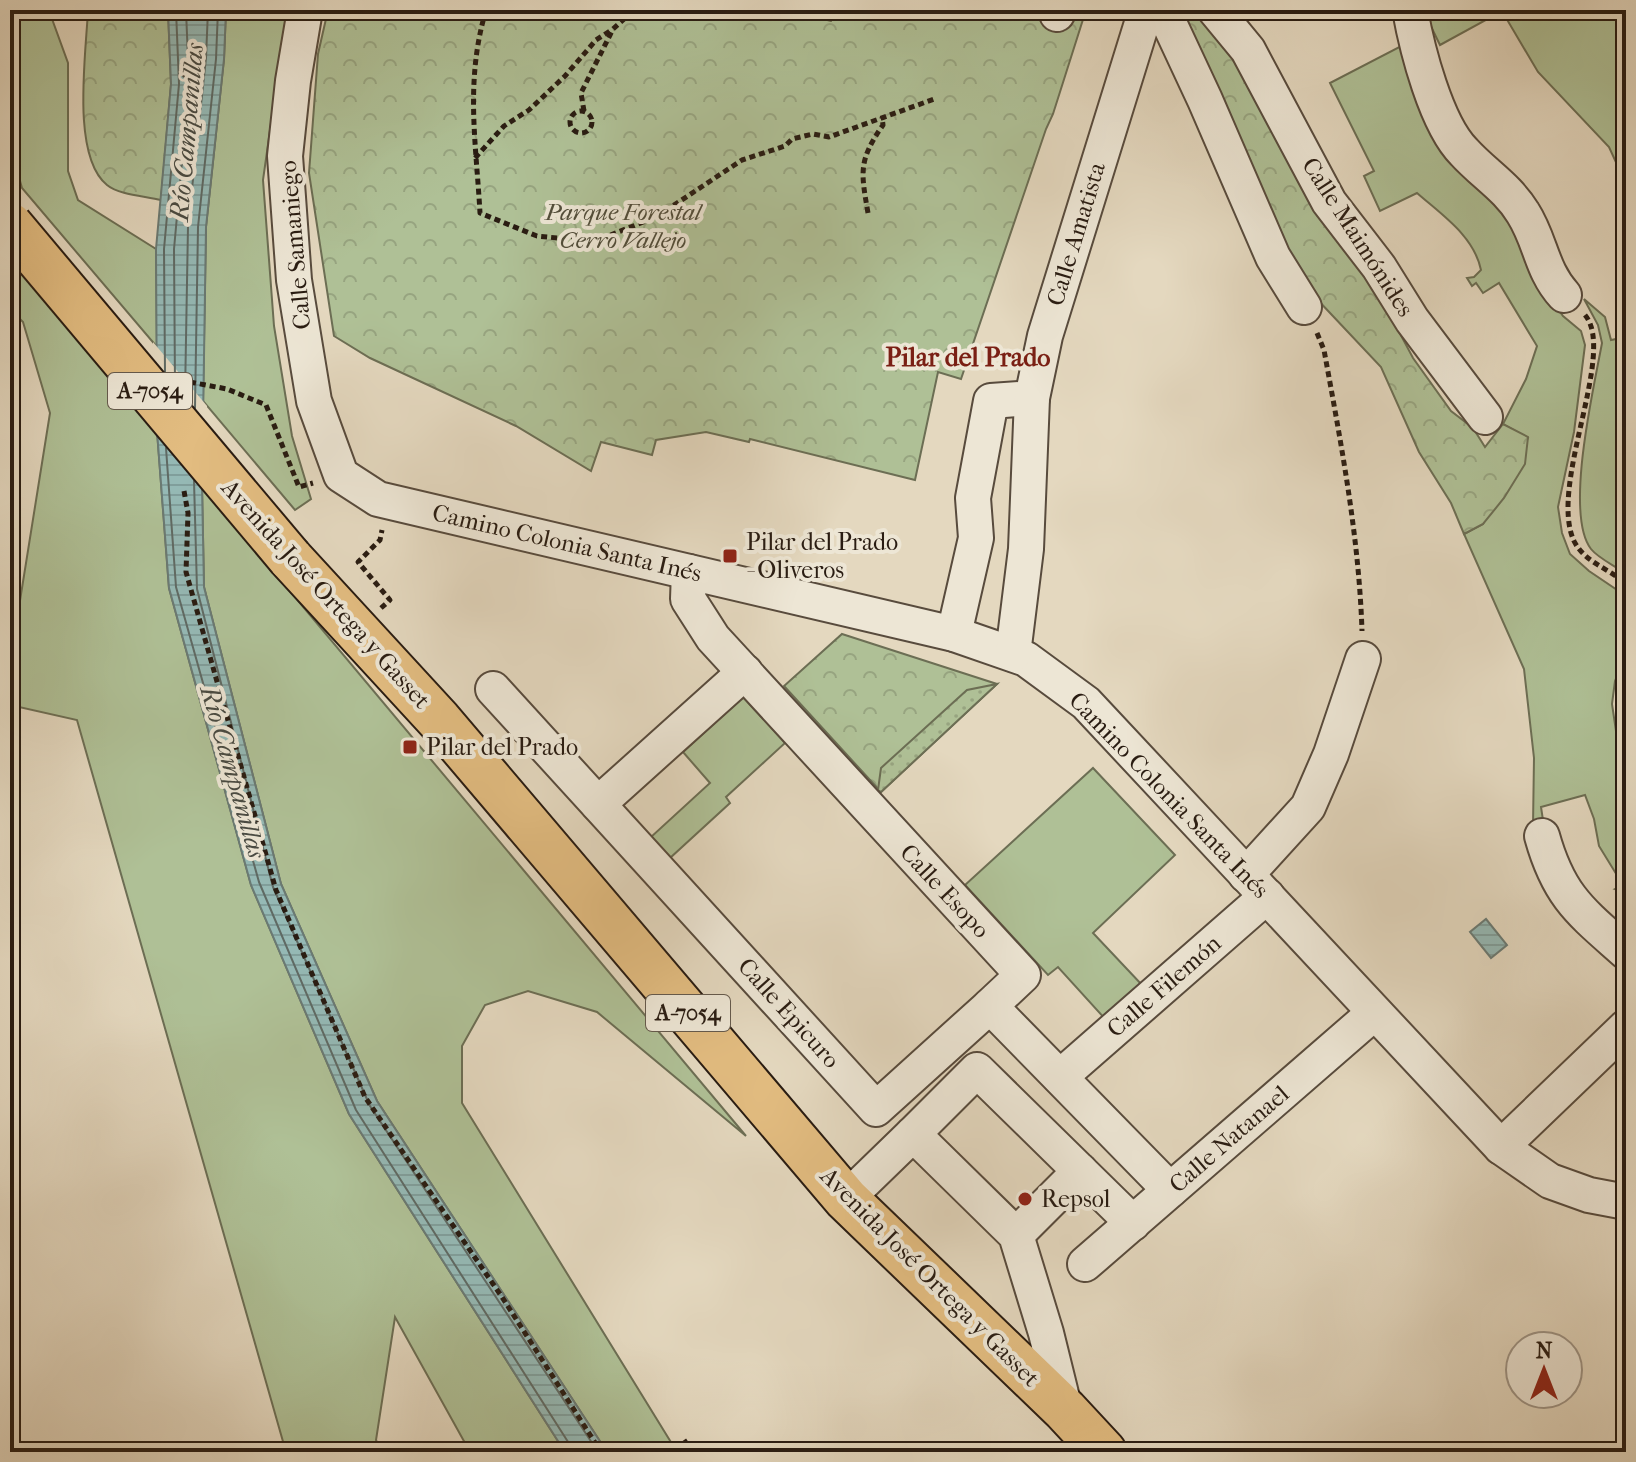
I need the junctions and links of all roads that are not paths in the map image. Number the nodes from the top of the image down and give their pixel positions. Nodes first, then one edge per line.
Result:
1 (305, 10) edge
2 (1146, 10) edge
3 (1163, 10) edge
4 (1215, 10) edge
5 (1410, 10) edge
6 (10, 225) edge
7 (1564, 295) road end
8 (1304, 307) road end
9 (1032, 398) junction
10 (1485, 417) dead end
11 (341, 475) joint
12 (689, 572) junction
13 (954, 634) junction
14 (1013, 654) junction
15 (1363, 659) road end
16 (745, 672) junction
17 (493, 689) dead end
18 (598, 804) junction
19 (1542, 836) dead end
20 (1256, 886) junction
21 (1626, 952) edge
22 (990, 1006) junction
23 (1373, 1014) junction
24 (1626, 1027) edge
25 (1060, 1077) junction
26 (913, 1134) junction
27 (1501, 1147) junction
28 (1080, 1171) junction
29 (1170, 1190) junction
30 (846, 1199) junction
31 (1626, 1202) edge
32 (1133, 1223) junction
33 (1016, 1235) junction
34 (1085, 1264) dead end
35 (1065, 1410) junction
36 (1104, 1452) edge

1 - 11 street, Calle Samaniego
2 - 9 street, Calle Amatista
3 - 8 street
4 - 10 street, Calle Maimónides
5 - 7 street
6 - 30 main road, Avenida José Ortega y Gasset / A-7054, bridge
9 - 13 street
9 - 14 street, Calle Amatista
11 - 12 street, Camino Colonia Santa Inés
12 - 13 street, Camino Colonia Santa Inés
12 - 16 street, Calle Esopo
13 - 14 street, Camino Colonia Santa Inés
14 - 20 street, Camino Colonia Santa Inés
15 - 20 street, Calle Filemón
16 - 18 street
16 - 22 street, Calle Esopo
17 - 18 street, Calle Epicuro
18 - 22 street, Calle Epicuro
19 - 21 street
20 - 23 street, Camino Colonia Santa Inés
20 - 25 street, Calle Filemón
22 - 25 street
23 - 27 street, Camino Colonia Santa Inés
23 - 29 street, Calle Natanael
24 - 27 street
25 - 29 street
26 - 28 street
26 - 30 street
26 - 33 street
27 - 31 street, Camino Colonia Santa Inés
28 - 32 street
28 - 33 street
29 - 32 street, Calle Natanael
30 - 35 main road, Avenida José Ortega y Gasset / A-7054
32 - 34 street, Calle Natanael
33 - 35 street
35 - 36 main road, Avenida José Ortega y Gasset / A-7054

